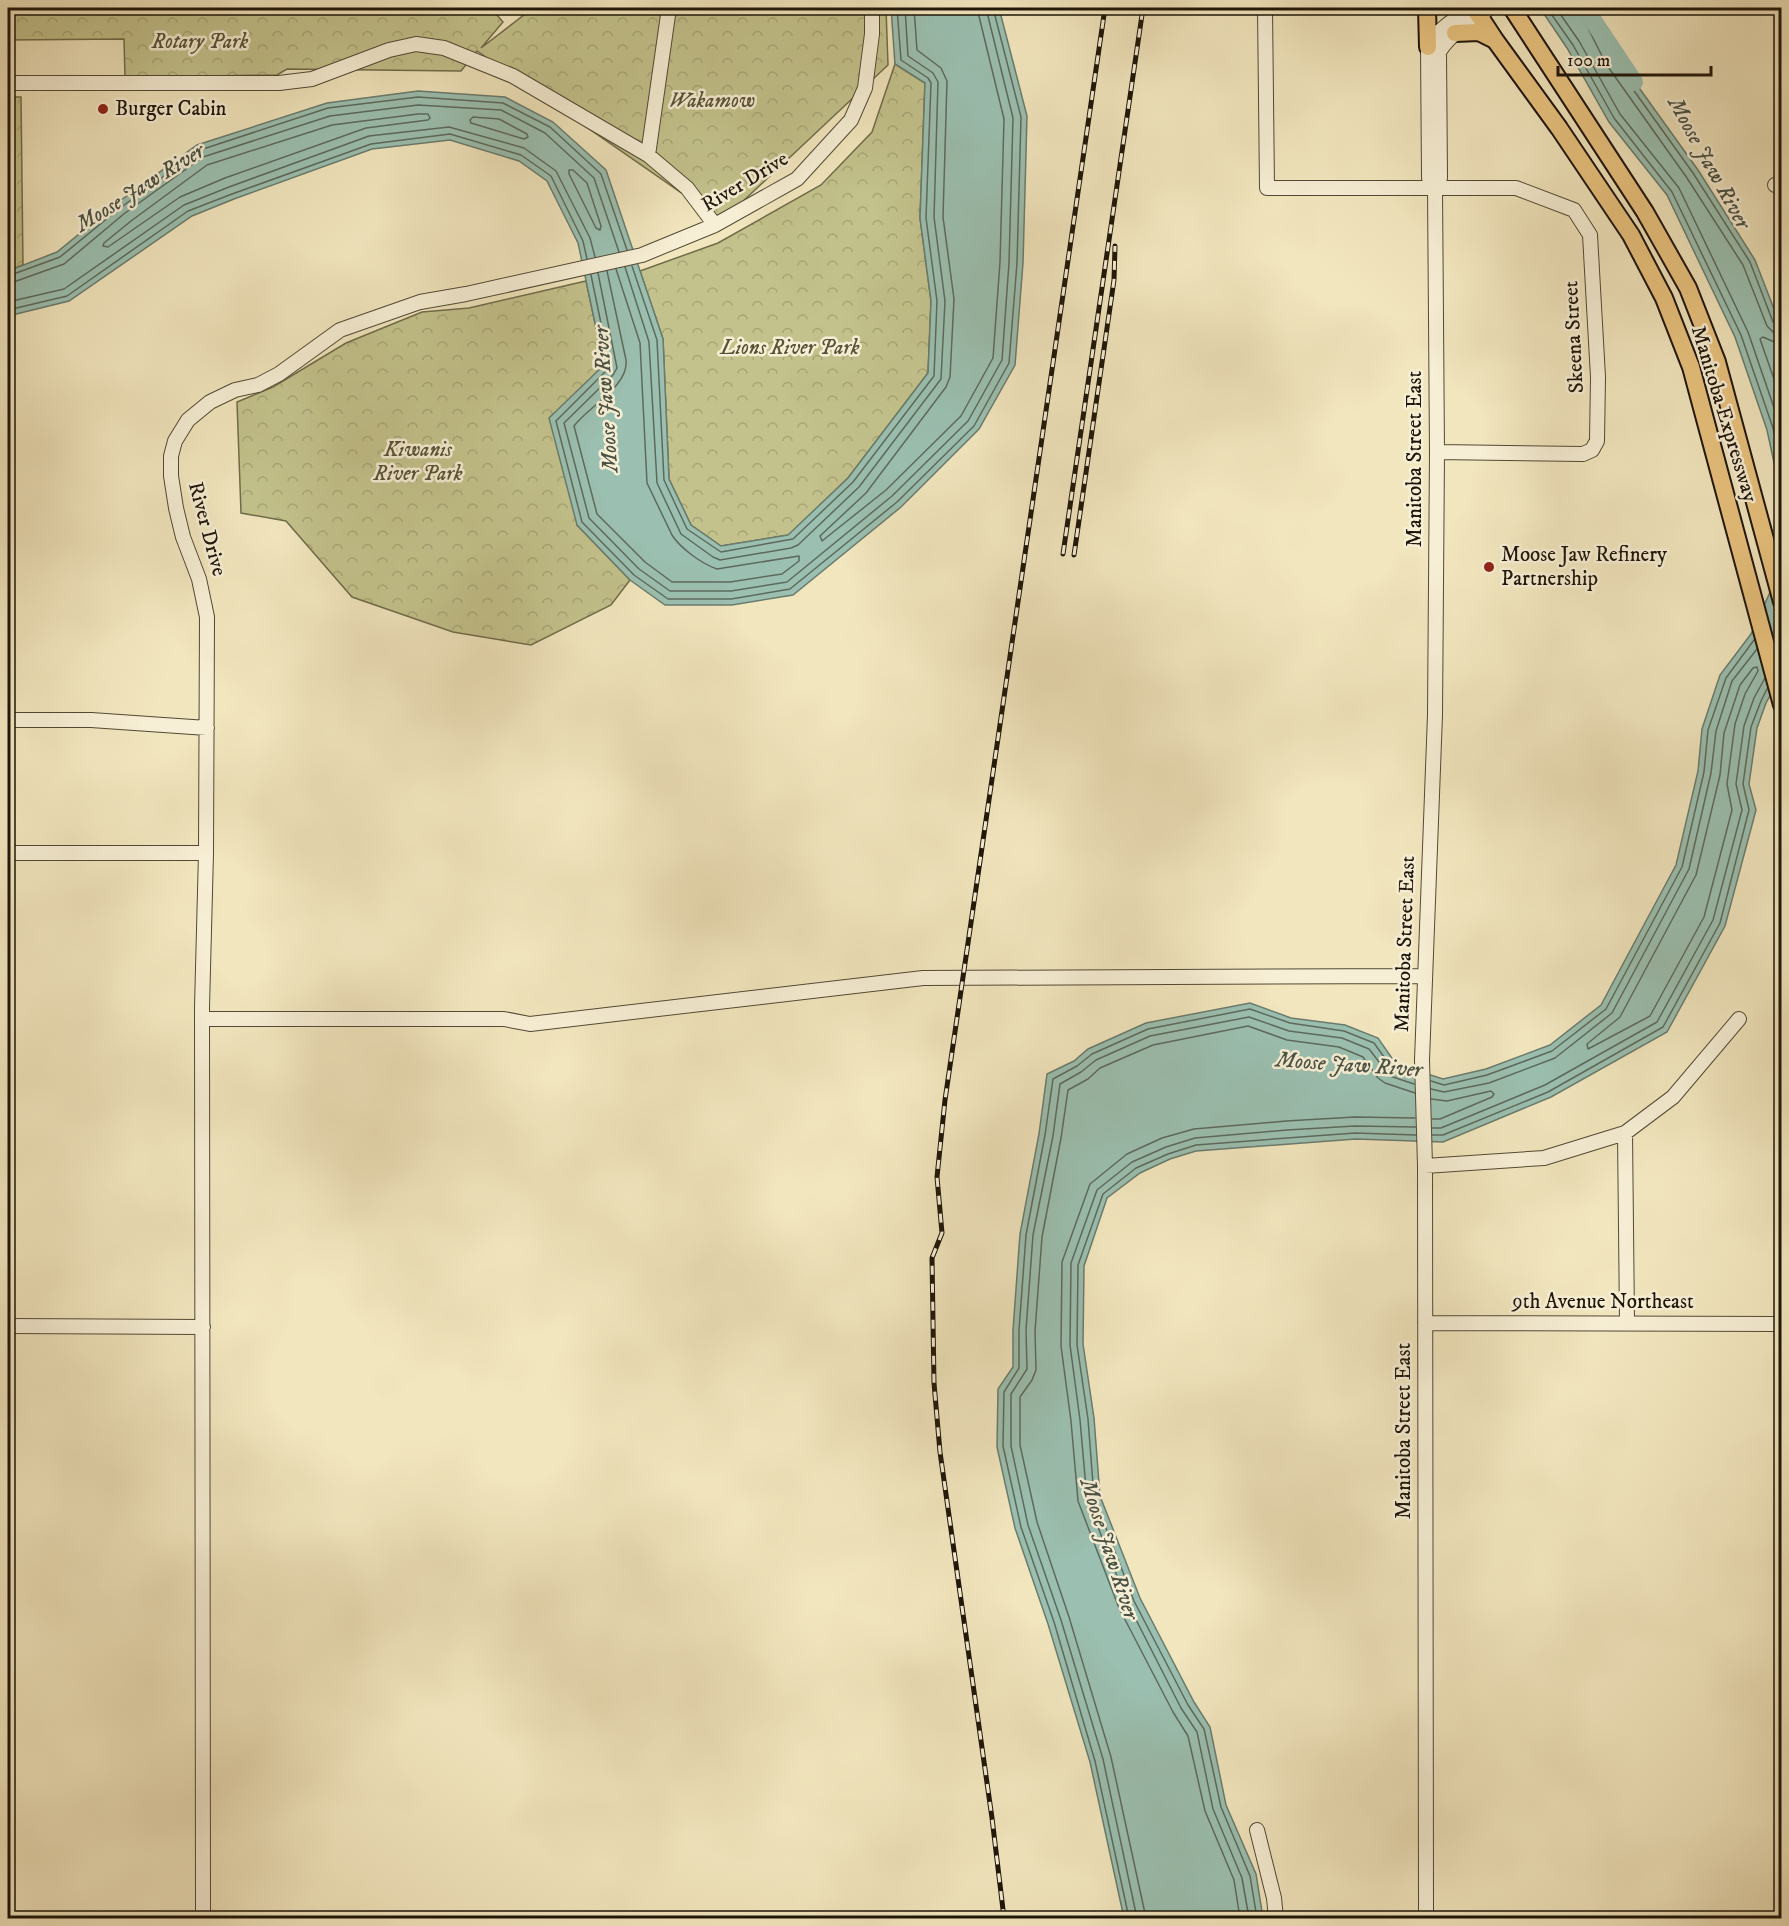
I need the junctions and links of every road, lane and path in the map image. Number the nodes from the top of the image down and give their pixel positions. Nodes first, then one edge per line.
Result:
1 (669, 8) edge
2 (872, 8) edge
3 (1265, 8) edge
4 (1426, 8) edge
5 (1512, 8) edge
6 (1479, 9) edge
7 (1455, 33) junction
8 (1495, 40) junction
9 (1428, 47) junction
10 (8, 83) edge
11 (648, 155) junction
12 (1432, 187) junction
13 (715, 225) junction
14 (1437, 452) junction
15 (1782, 602) edge
16 (1782, 705) edge
17 (8, 720) edge
18 (207, 728) junction
19 (206, 853) junction
20 (8, 854) edge
21 (1425, 976) junction
22 (203, 1013) junction
23 (1739, 1019) dead end
24 (1625, 1133) junction
25 (1425, 1166) junction
26 (1627, 1322) junction
27 (1425, 1323) junction
28 (1782, 1324) edge
29 (8, 1326) edge
30 (203, 1327) junction
31 (1257, 1830) dead end
32 (203, 1918) edge
33 (1276, 1918) edge
34 (1426, 1918) edge

1 - 11 street
2 - 13 street, River Drive
3 - 12 street
4 - 9 main road
5 - 15 main road, Manitoba Expressway
6 - 7 street, Manitoba Street East
6 - 8 main road, Manitoba Expressway
6 - 9 street
7 - 8 main road
7 - 12 street, Manitoba Street East
8 - 16 main road, Manitoba Expressway
9 - 12 street, Manitoba Street East
10 - 11 street
11 - 13 street
12 - 14 street, Manitoba Street East
12 - 14 street, Skeena Street
13 - 18 street, River Drive
14 - 21 street, Manitoba Street East
17 - 18 street
18 - 19 street, River Drive
19 - 20 street
19 - 22 street, River Drive
21 - 22 street
21 - 25 street, Manitoba Street East
22 - 30 street, River Drive
23 - 24 street
24 - 25 street
24 - 26 street
25 - 27 street, Manitoba Street East
26 - 27 street, 9th Avenue Northeast
26 - 28 street, 9th Avenue Northeast
27 - 34 street, Manitoba Street East
29 - 30 street
30 - 32 street, River Drive
31 - 33 street

